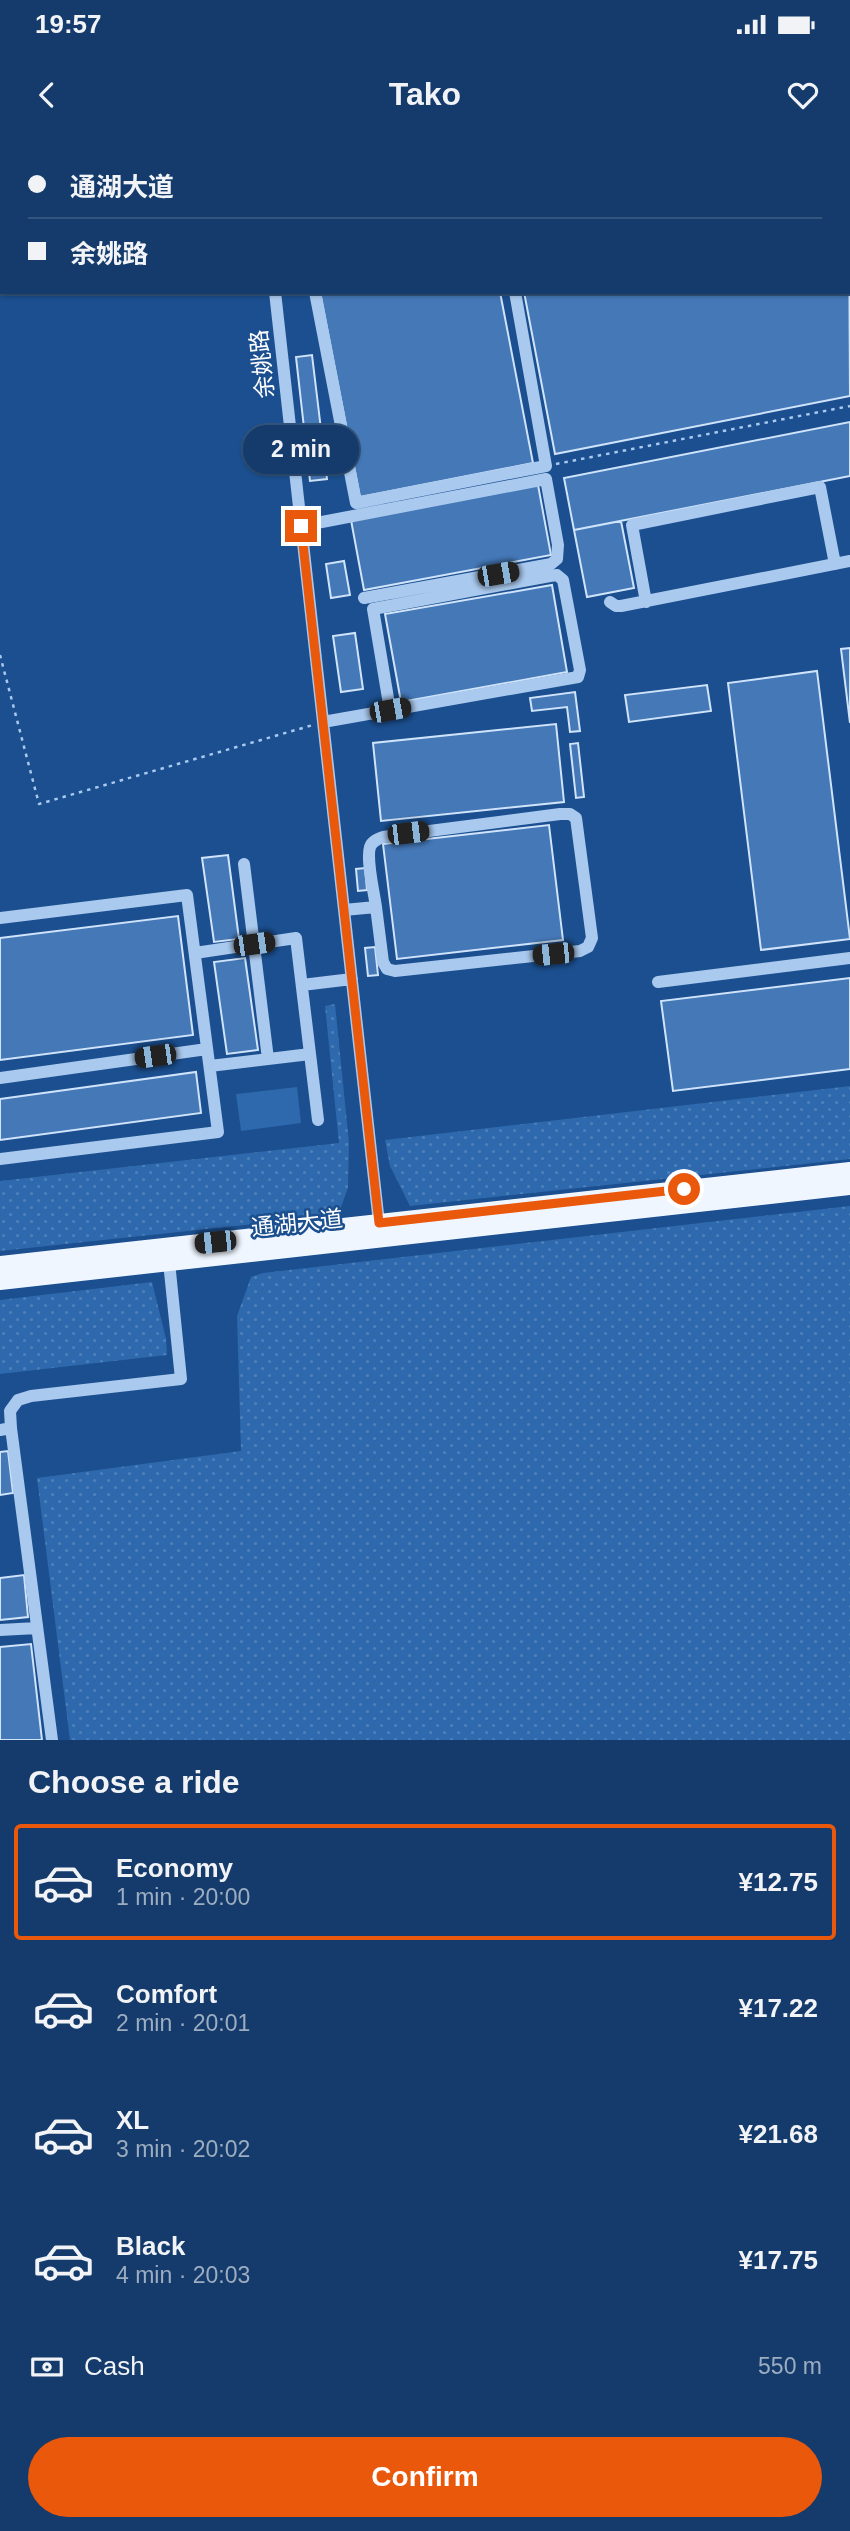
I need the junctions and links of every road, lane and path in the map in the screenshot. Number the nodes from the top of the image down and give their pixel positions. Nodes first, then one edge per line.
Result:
1 (275, 294) edge
2 (315, 294) edge
3 (514, 294) edge
4 (850, 406) edge
5 (546, 466) junction
6 (301, 526) junction
7 (850, 561) edge
8 (835, 564) junction
9 (364, 598) dead end
10 (646, 601) junction
11 (610, 602) dead end
12 (0, 655) edge
13 (390, 710) junction
14 (323, 722) junction
15 (244, 864) dead end
16 (376, 907) junction
17 (344, 910) junction
18 (0, 918) edge
19 (254, 944) junction
20 (195, 953) junction
21 (850, 958) edge
22 (352, 979) junction
23 (658, 982) dead end
24 (302, 985) junction
25 (207, 1049) junction
26 (310, 1054) junction
27 (268, 1059) junction
28 (210, 1066) junction
29 (0, 1077) edge
30 (318, 1121) dead end
31 (0, 1159) edge
32 (850, 1171) edge
33 (850, 1186) edge
34 (379, 1223) junction
35 (169, 1262) junction
36 (0, 1265) edge
37 (0, 1281) edge
38 (6, 1429) edge
39 (37, 1628) junction
40 (0, 1630) edge
41 (52, 1740) edge

1 - 6 street, 余姚路
2 - 5 street
3 - 5 street
4 - 5 path
6 - 9 street
6 - 14 street, 余姚路
7 - 8 street
8 - 10 street
8 - 10 street
10 - 11 street
12 - 14 path
13 - 13 street
13 - 14 street
14 - 17 street, 余姚路
15 - 19 street
16 - 16 street
16 - 17 street
17 - 22 street, 余姚路
18 - 20 street
19 - 20 street
19 - 24 street
19 - 27 street
20 - 25 street
21 - 23 street
22 - 24 street
22 - 34 street, 余姚路
24 - 26 street
25 - 28 street
25 - 29 street
26 - 27 street
26 - 30 street
27 - 28 street
28 - 31 street
32 - 34 main road, 通湖大道
33 - 35 main road, 通湖大道
34 - 36 main road, 通湖大道
35 - 37 main road, 通湖大道
35 - 38 street
38 - 39 street
39 - 40 street
39 - 41 street

